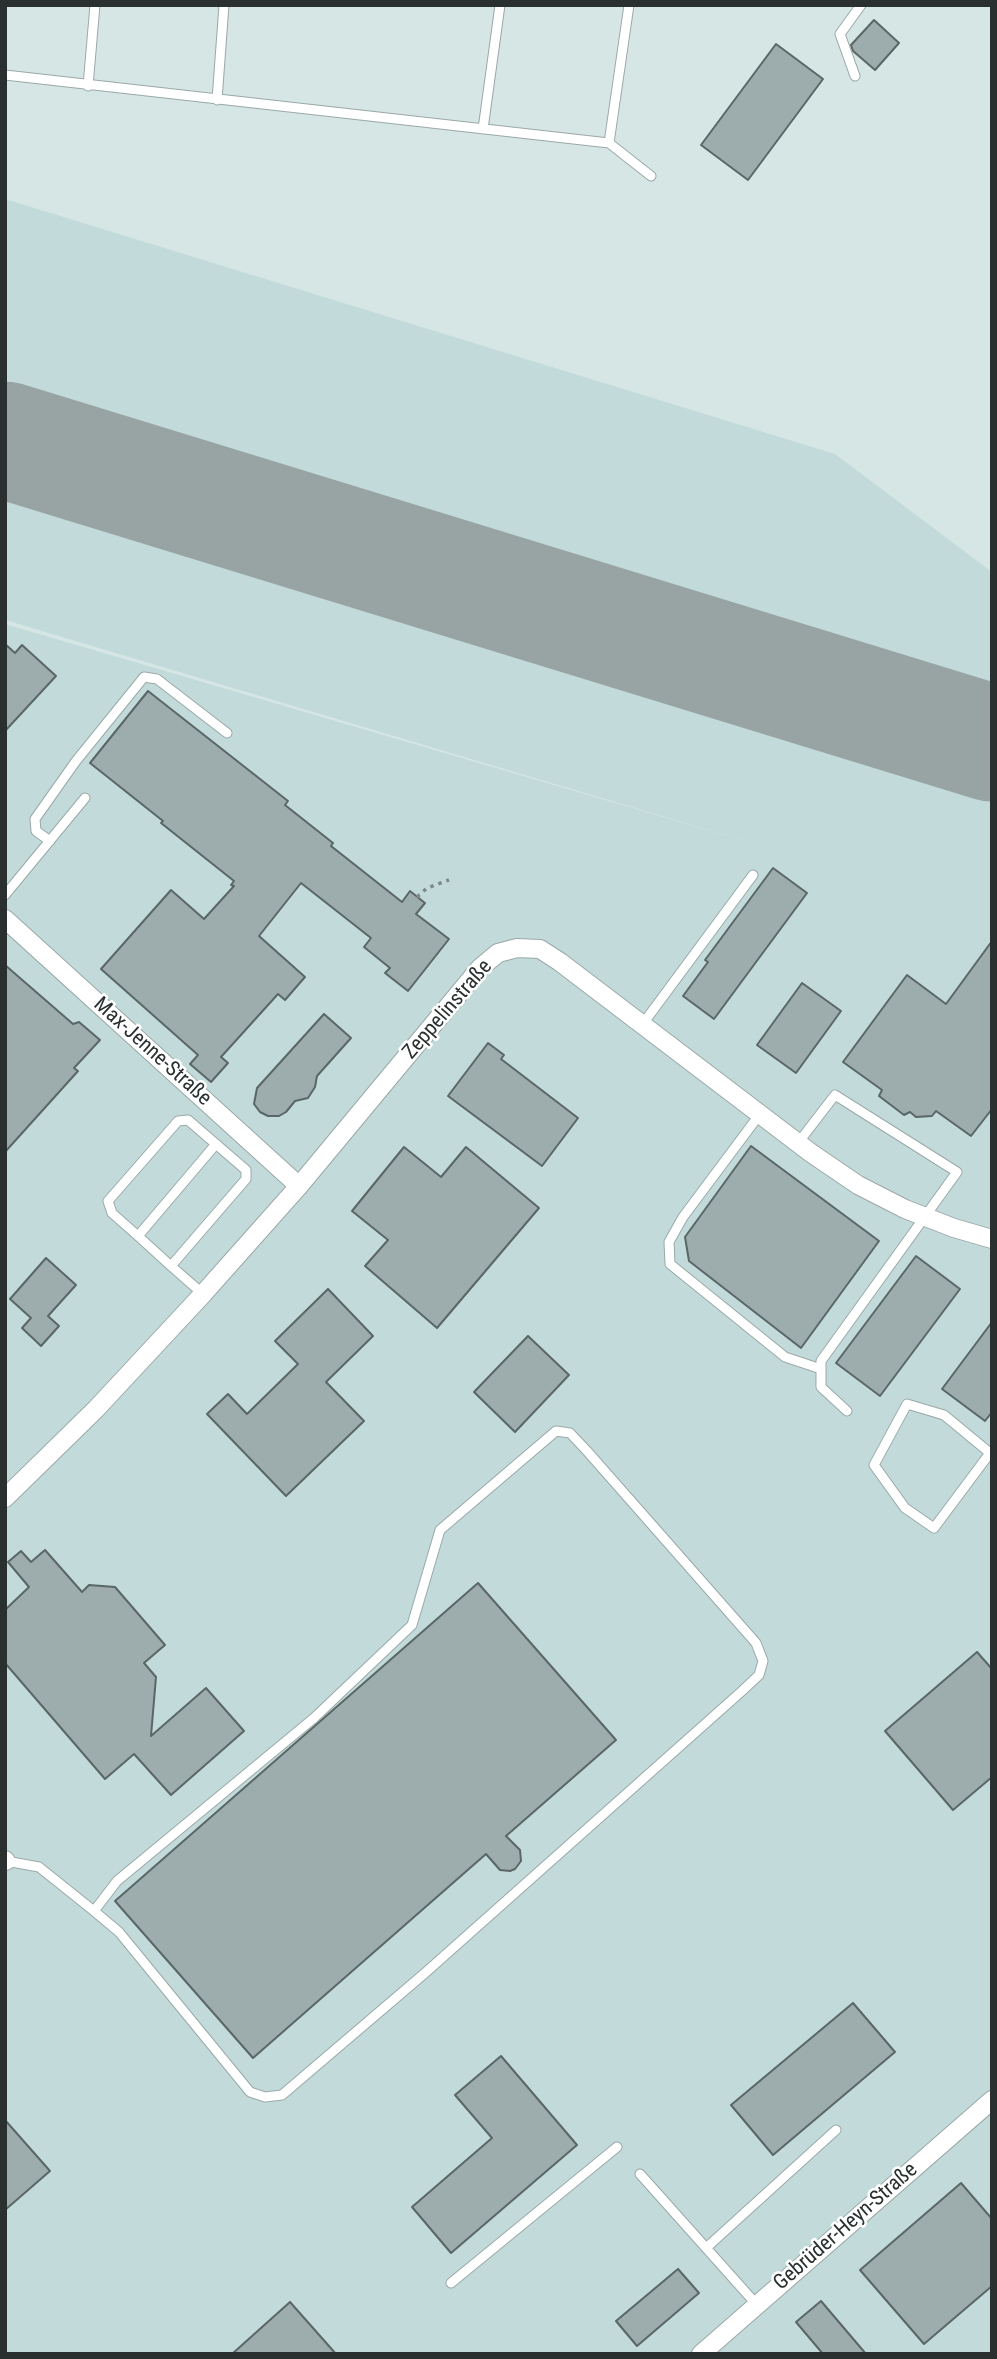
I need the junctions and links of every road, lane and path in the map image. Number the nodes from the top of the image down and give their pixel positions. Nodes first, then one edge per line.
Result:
1 (95, 5) edge
2 (224, 5) edge
3 (500, 5) edge
4 (629, 5) edge
5 (861, 5) edge
6 (5, 75) edge
7 (855, 76) dead end
8 (88, 86) junction
9 (217, 100) junction
10 (484, 129) junction
11 (609, 143) junction
12 (651, 176) dead end
13 (227, 733) dead end
14 (85, 798) dead end
15 (50, 841) junction
16 (753, 875) dead end
17 (449, 880) dead end
18 (5, 895) edge
19 (417, 897) dead end
20 (5, 919) edge
21 (642, 1025) junction
22 (760, 1114) junction
23 (798, 1143) junction
24 (216, 1144) junction
25 (299, 1186) junction
26 (925, 1217) junction
27 (138, 1236) junction
28 (992, 1239) edge
29 (171, 1266) junction
30 (203, 1294) junction
31 (821, 1369) junction
32 (847, 1411) dead end
33 (991, 1452) edge
34 (5, 1498) edge
35 (6, 1860) edge
36 (94, 1911) junction
37 (992, 2100) edge
38 (836, 2130) dead end
39 (617, 2147) dead end
40 (640, 2174) dead end
41 (706, 2248) junction
42 (451, 2283) dead end
43 (757, 2305) junction
44 (701, 2354) edge

1 - 8 lane
2 - 9 lane
3 - 10 lane
4 - 11 lane
5 - 7 lane
6 - 8 lane
8 - 9 lane
9 - 10 lane
10 - 11 lane
11 - 12 lane
13 - 15 lane
14 - 15 lane
15 - 18 lane
16 - 21 lane
17 - 19 path
20 - 25 street, Max-Jenne-Straße
21 - 22 street, Zeppelinstraße
21 - 25 street, Zeppelinstraße
22 - 23 street, Zeppelinstraße
22 - 31 lane
23 - 26 street, Zeppelinstraße
23 - 26 lane
24 - 27 lane
24 - 27 lane
24 - 29 lane
25 - 30 street, Zeppelinstraße
26 - 28 street, Zeppelinstraße
26 - 31 lane
27 - 29 lane
29 - 30 lane
30 - 34 street, Zeppelinstraße
31 - 32 lane
33 - 33 lane
35 - 36 lane
36 - 36 lane
37 - 43 street, Gebrüder-Heyn-Straße
38 - 41 lane
39 - 42 lane
40 - 41 lane
41 - 43 lane
43 - 44 street, Gebrüder-Heyn-Straße

